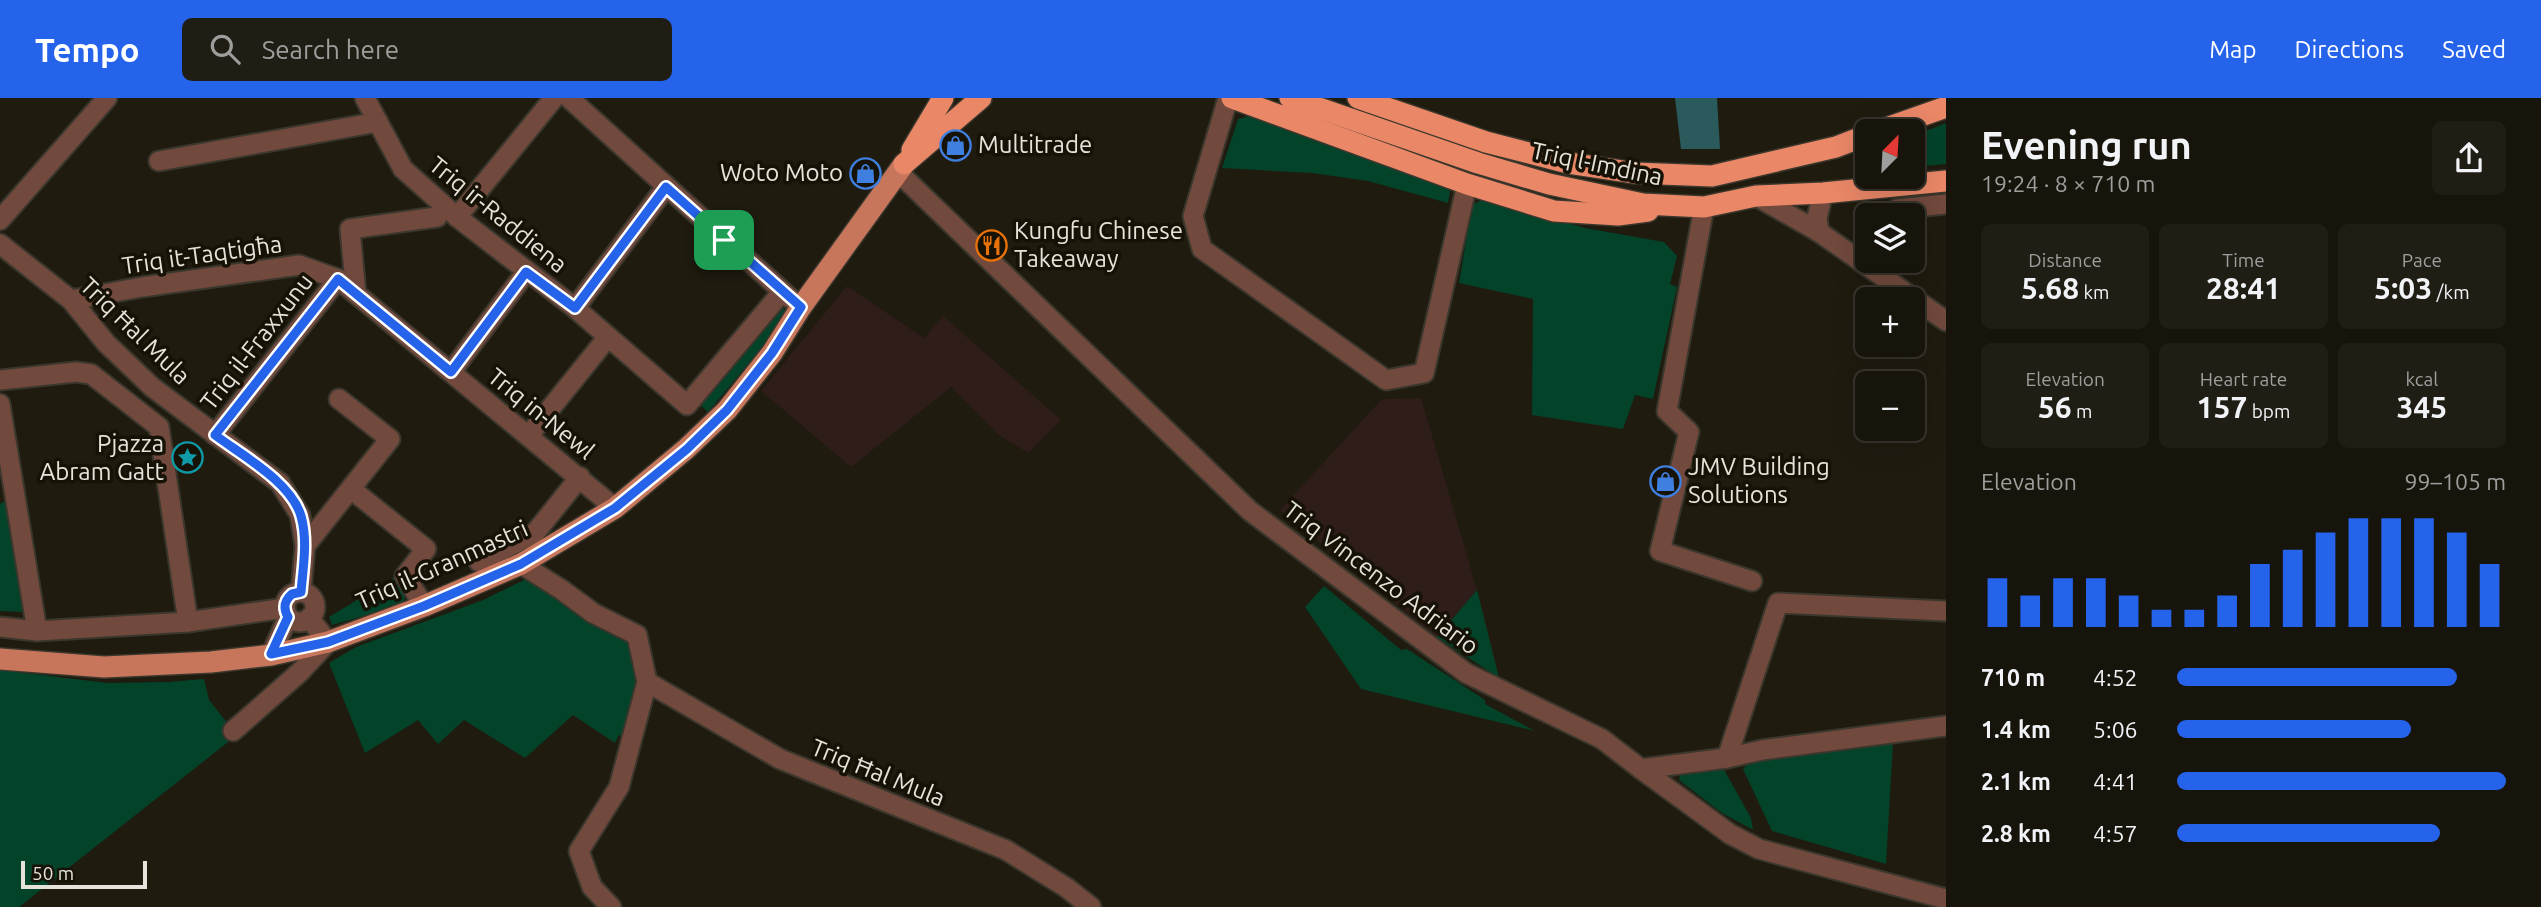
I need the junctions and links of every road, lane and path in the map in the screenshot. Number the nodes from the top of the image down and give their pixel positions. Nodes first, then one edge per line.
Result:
1 (107, 98) edge
2 (366, 98) edge
3 (554, 98) edge
4 (569, 98) edge
5 (936, 98) edge
6 (943, 98) edge
7 (961, 98) edge
8 (981, 98) edge
9 (1230, 98) edge
10 (1290, 98) edge
11 (1358, 98) edge
12 (1946, 107) edge
13 (1912, 119) edge
14 (378, 121) junction
15 (1855, 140) edge
16 (159, 161) dead end
17 (901, 169) junction
18 (1946, 181) edge
19 (1467, 184) junction
20 (666, 187) junction
21 (1823, 193) junction
22 (1756, 196) junction
23 (1946, 204) edge
24 (1677, 206) junction
25 (1925, 206) edge
26 (1703, 208) junction
27 (447, 217) junction
28 (0, 220) edge
29 (1819, 232) junction
30 (0, 244) edge
31 (1855, 252) edge
32 (526, 272) junction
33 (1884, 273) edge
34 (338, 279) junction
35 (782, 292) junction
36 (356, 294) junction
37 (71, 300) junction
38 (801, 307) junction
39 (575, 308) junction
40 (1946, 321) edge
41 (608, 337) junction
42 (451, 372) junction
43 (0, 380) edge
44 (339, 399) dead end
45 (0, 404) edge
46 (215, 435) junction
47 (529, 435) junction
48 (580, 477) junction
49 (7, 487) edge
50 (351, 489) junction
51 (615, 508) junction
52 (305, 546) junction
53 (479, 562) dead end
54 (521, 564) junction
55 (1752, 581) dead end
56 (301, 592) junction
57 (424, 606) junction
58 (1946, 611) edge
59 (286, 612) junction
60 (309, 618) junction
61 (188, 622) junction
62 (0, 627) edge
63 (37, 631) junction
64 (328, 642) junction
65 (271, 654) junction
66 (0, 659) edge
67 (647, 682) junction
68 (1946, 726) edge
69 (233, 731) dead end
70 (1727, 758) junction
71 (1642, 769) junction
72 (1946, 899) edge
73 (611, 907) edge
74 (1091, 907) edge

1 - 28 street
2 - 14 street, Triq ir-Raddiena
3 - 27 street
4 - 20 street
5 - 17 highway
6 - 17 highway
7 - 17 highway
8 - 17 highway
9 - 19 highway
9 - 19 street
10 - 24 highway, Triq l-Imdina
11 - 15 highway, Triq l-Imdina
12 - 13 highway
14 - 16 street
14 - 27 street, Triq ir-Raddiena
17 - 38 main road, Triq il-Granmastri
17 - 71 street, Triq Vincenzo Adriario
18 - 21 highway, Triq l-Imdina
19 - 24 highway
20 - 35 street
20 - 39 street
21 - 22 highway, Triq l-Imdina
21 - 29 street
22 - 26 highway, Triq l-Imdina
22 - 29 street
23 - 25 street
24 - 26 highway, Triq l-Imdina
26 - 55 street
27 - 32 street, Triq ir-Raddiena
27 - 36 street
29 - 31 street
30 - 37 street, Triq Ħal Mula
32 - 39 street, Triq ir-Raddiena
32 - 42 street
33 - 40 street
34 - 36 street, Triq in-Newl
34 - 37 street, Triq it-Taqtigħa
34 - 46 street, Triq il-Fraxxunu
35 - 38 street
35 - 41 street, Triq ir-Raddiena
36 - 42 street, Triq in-Newl
37 - 46 street, Triq Ħal Mula
38 - 51 main road, Triq il-Granmastri
39 - 41 street, Triq ir-Raddiena
41 - 47 street
42 - 47 street, Triq in-Newl
43 - 61 street
44 - 50 street
45 - 49 street
46 - 52 street, Triq Ħal Mula
47 - 48 street, Triq in-Newl
48 - 51 street, Triq in-Newl
48 - 53 street
49 - 63 street
50 - 52 street
50 - 57 street
51 - 54 main road, Triq il-Granmastri
52 - 56 street, Triq Ħal Mula
54 - 57 main road, Triq il-Granmastri
54 - 67 street
56 - 59 street
56 - 60 street
57 - 64 main road, Triq il-Granmastri
58 - 70 street
59 - 60 street
59 - 61 street
59 - 65 street
60 - 64 street
61 - 63 street
62 - 63 street
64 - 65 main road, Triq il-Granmastri
64 - 69 street
65 - 66 main road, Triq il-Granmastri
67 - 73 street
67 - 74 street, Triq Ħal Mula
68 - 70 street
70 - 71 street
71 - 72 street, Triq Vincenzo Adriario

